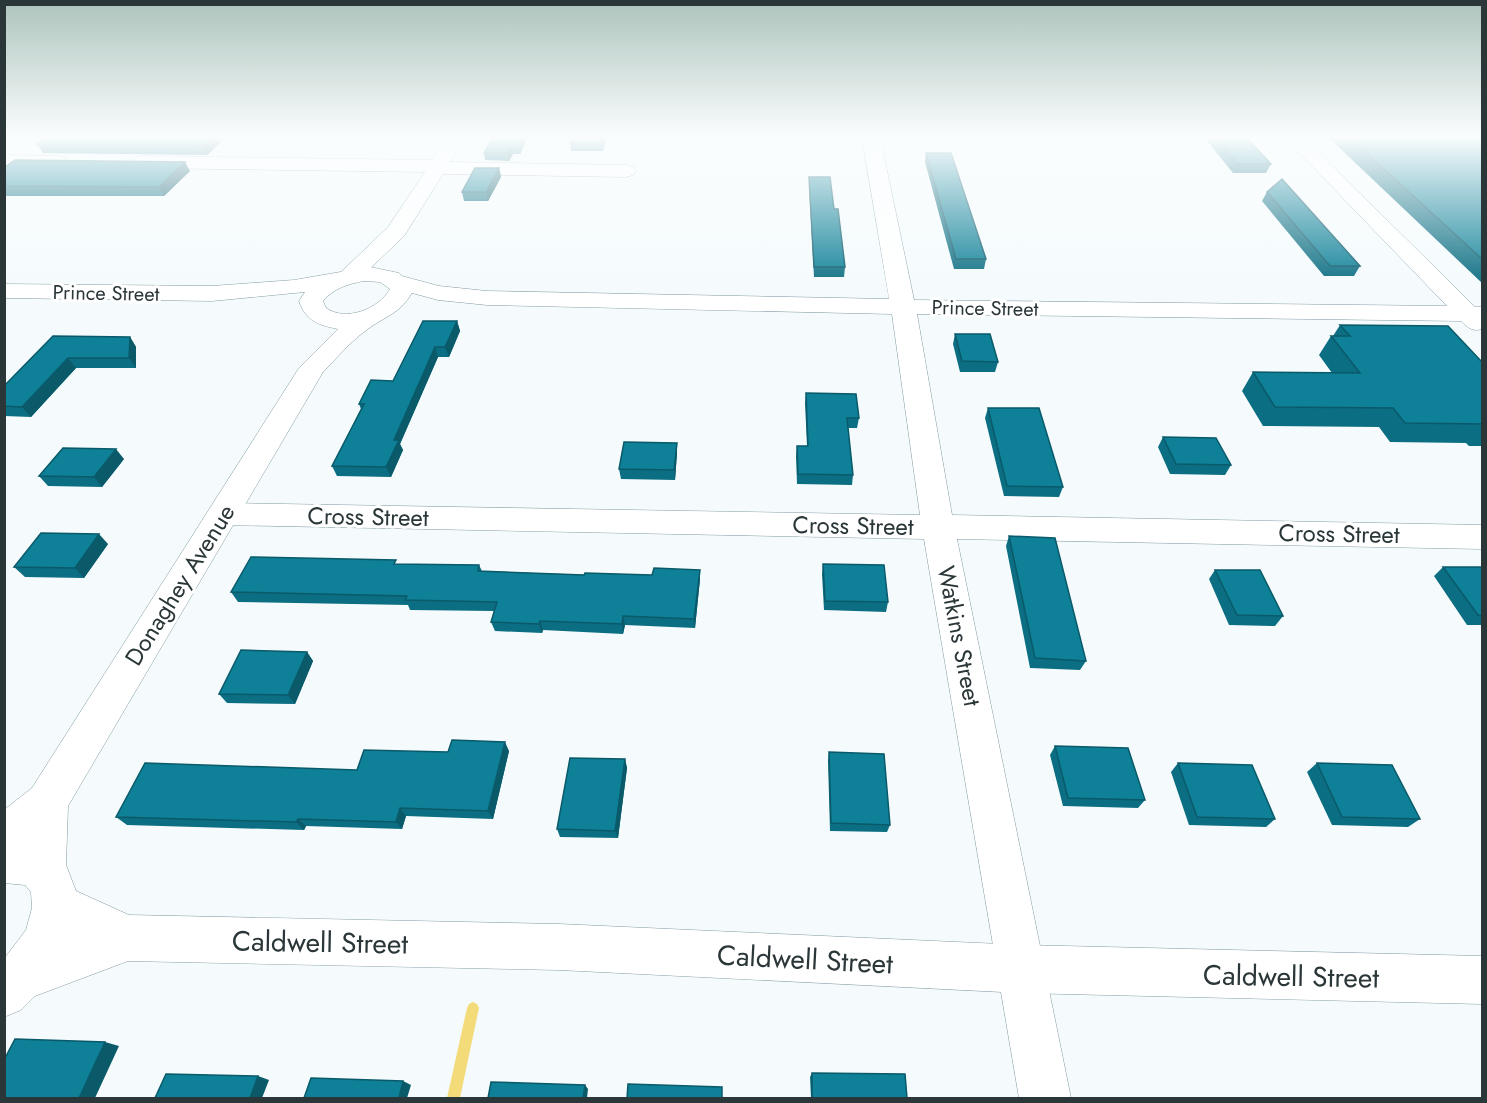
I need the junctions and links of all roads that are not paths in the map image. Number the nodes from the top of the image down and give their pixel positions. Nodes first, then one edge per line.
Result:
1 (424, 188) edge
2 (881, 188) edge
3 (1345, 188) edge
4 (396, 231) junction
5 (342, 278) junction
6 (394, 279) junction
7 (4, 291) edge
8 (207, 294) junction
9 (487, 298) junction
10 (903, 307) junction
11 (314, 311) junction
12 (374, 315) junction
13 (1478, 319) edge
14 (312, 369) junction
15 (225, 514) junction
16 (938, 527) junction
17 (1482, 537) edge
18 (47, 802) junction
19 (4, 837) edge
20 (34, 879) edge
21 (128, 938) junction
22 (1022, 969) junction
23 (1482, 980) edge
24 (13, 985) edge
25 (1045, 1098) edge

1 - 4 street
2 - 10 street, Watkins Street
3 - 13 street
4 - 5 street
4 - 6 street
5 - 6 street, Prince Street
5 - 8 street, Prince Street
5 - 11 street
6 - 9 street, Prince Street
6 - 12 street, Donaghey Avenue
7 - 8 street, Prince Street
8 - 11 street, Prince Street
9 - 10 street, Prince Street
9 - 12 street, Prince Street
10 - 13 street, Prince Street
10 - 16 street, Watkins Street
11 - 12 street, Prince Street
11 - 14 street, Donaghey Avenue
12 - 14 street, Donaghey Avenue
14 - 15 street, Donaghey Avenue
15 - 16 street, Cross Street
15 - 18 street, Donaghey Avenue
16 - 17 street, Cross Street
16 - 22 street, Watkins Street
18 - 19 street, Donaghey Avenue
18 - 20 street, Donaghey Avenue
20 - 21 street, Caldwell Street
20 - 24 street, Donaghey Avenue
21 - 22 street, Caldwell Street
21 - 24 street, Caldwell Street
22 - 23 street, Caldwell Street
22 - 25 street, Watkins Street

